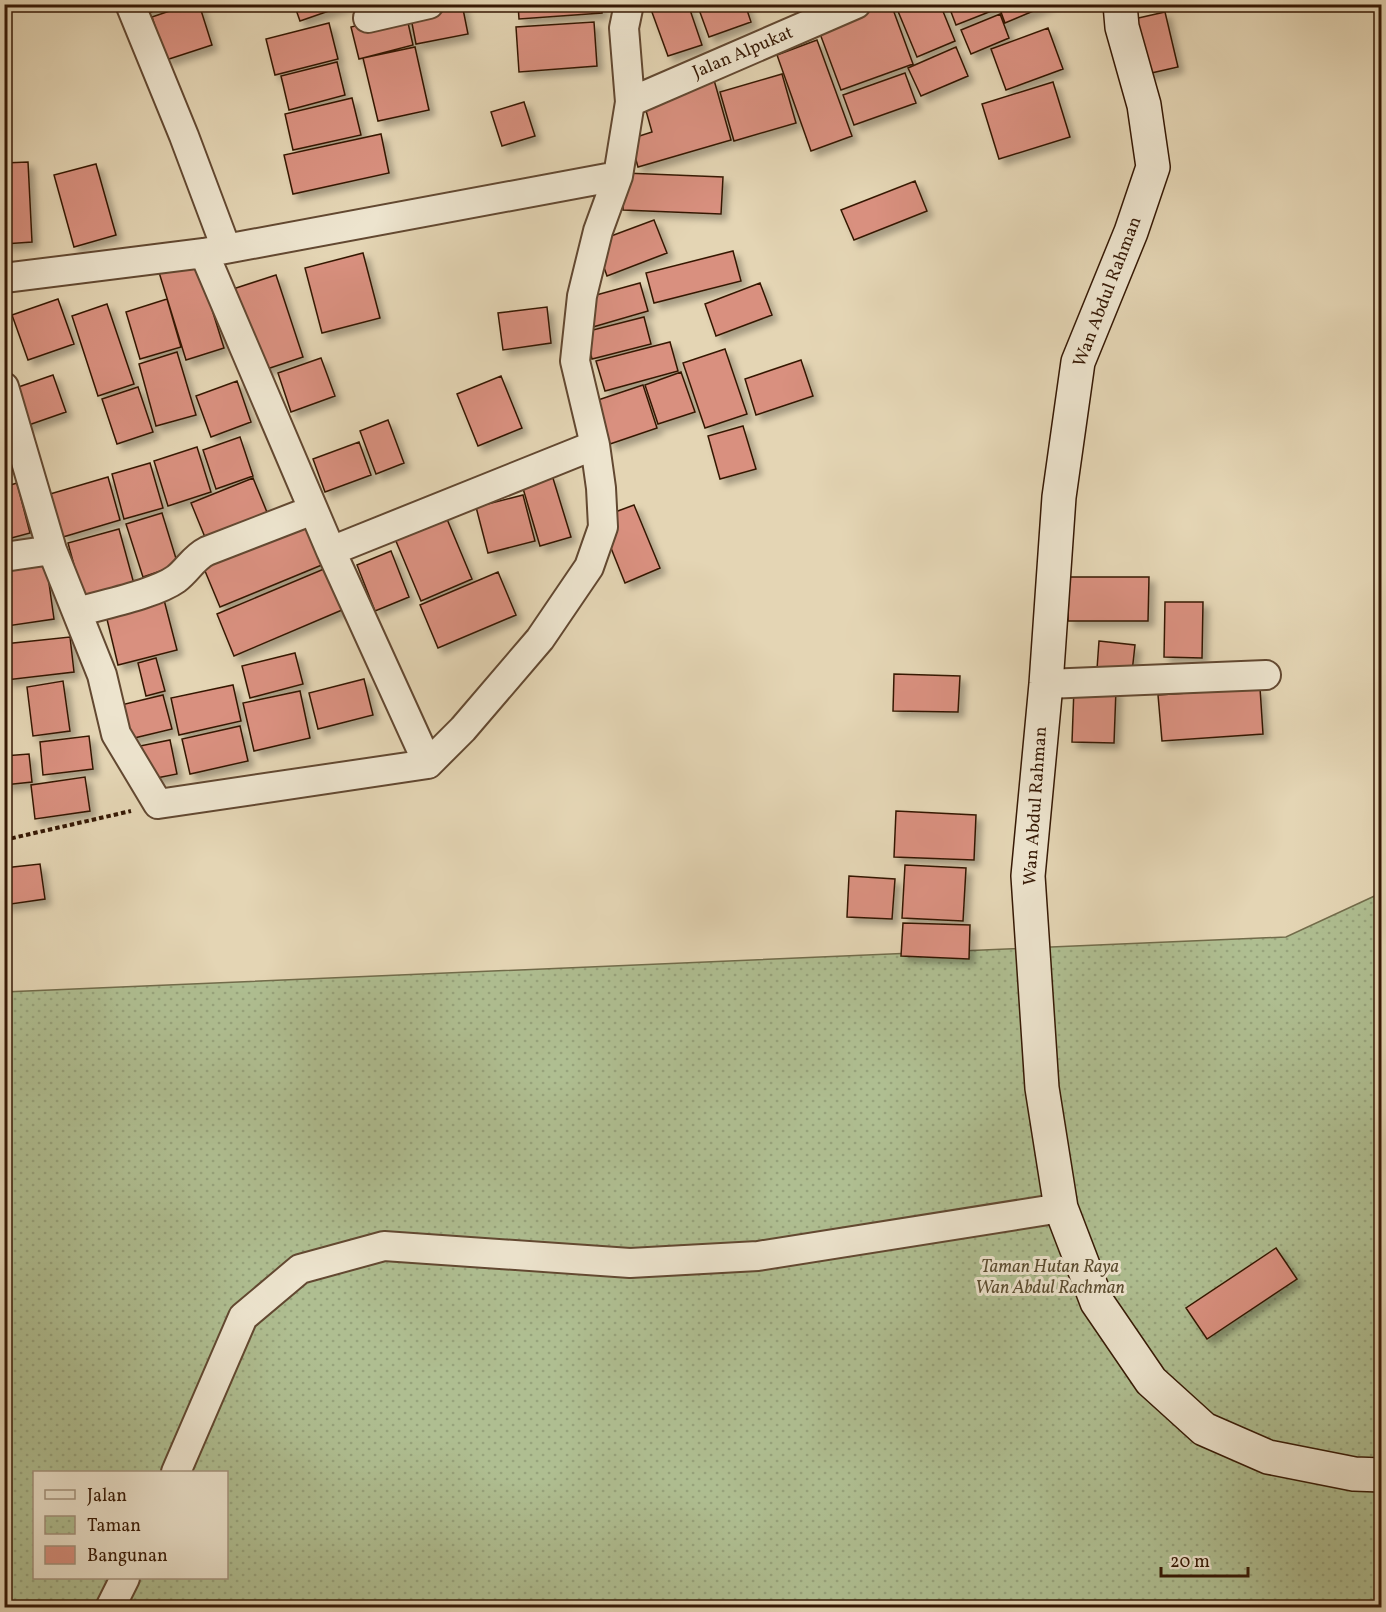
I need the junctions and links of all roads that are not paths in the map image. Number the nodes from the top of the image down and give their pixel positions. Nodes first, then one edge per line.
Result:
1 (130, 4) edge
2 (429, 4) edge
3 (629, 4) edge
4 (856, 4) edge
5 (1120, 4) edge
6 (368, 18) dead end
7 (630, 102) junction
8 (618, 176) junction
9 (215, 250) junction
10 (4, 278) edge
11 (4, 387) edge
12 (595, 445) junction
13 (313, 510) junction
14 (52, 550) junction
15 (331, 551) junction
16 (4, 557) edge
17 (78, 612) junction
18 (1266, 675) dead end
19 (1046, 684) junction
20 (428, 764) junction
21 (1061, 1208) junction
22 (177, 1471) edge
23 (1382, 1475) edge
24 (124, 1579) edge
25 (110, 1608) edge

1 - 9 street
2 - 6 street
3 - 7 street
4 - 7 street, Jalan Alpukat
5 - 19 street, Wan Abdul Rahman
7 - 8 street
8 - 9 street
8 - 12 street
9 - 10 street
9 - 13 street
11 - 14 street
12 - 15 street
12 - 20 street
13 - 15 street
13 - 17 street
14 - 16 street
14 - 17 street
15 - 20 street
17 - 20 street
18 - 19 street
19 - 21 street, Wan Abdul Rahman
21 - 22 street
21 - 23 street, Wan Abdul Rahman
24 - 25 street

